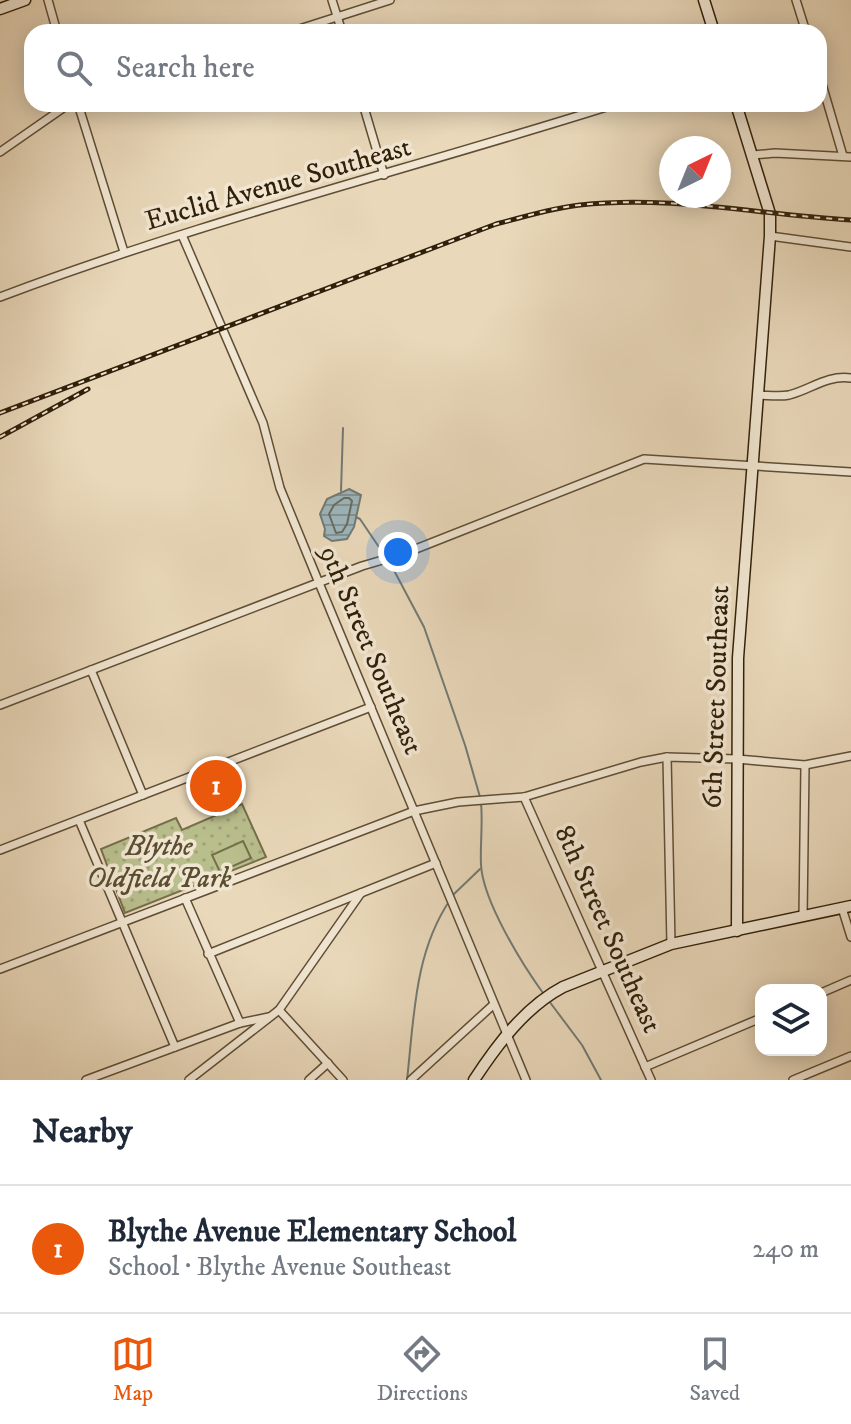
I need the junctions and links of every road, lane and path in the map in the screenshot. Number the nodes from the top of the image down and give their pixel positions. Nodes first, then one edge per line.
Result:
1 (25, 0) edge
2 (48, 0) edge
3 (332, 0) edge
4 (390, 0) edge
5 (704, 0) edge
6 (796, 0) edge
7 (0, 9) edge
8 (337, 17) junction
9 (55, 24) edge
10 (315, 24) edge
11 (339, 24) edge
12 (712, 24) edge
13 (804, 24) edge
14 (827, 97) edge
15 (58, 112) edge
16 (80, 112) edge
17 (365, 112) edge
18 (590, 112) edge
19 (739, 112) edge
20 (0, 152) edge
21 (753, 155) junction
22 (847, 156) edge
23 (384, 175) junction
24 (182, 235) junction
25 (770, 236) junction
26 (851, 247) edge
27 (124, 252) junction
28 (0, 297) edge
29 (851, 378) edge
30 (757, 395) junction
31 (751, 465) junction
32 (851, 472) edge
33 (319, 583) junction
34 (91, 670) junction
35 (0, 705) edge
36 (371, 707) junction
37 (851, 756) edge
38 (667, 757) junction
39 (737, 759) junction
40 (805, 765) junction
41 (143, 795) junction
42 (524, 797) junction
43 (414, 811) junction
44 (79, 820) junction
45 (0, 850) edge
46 (436, 863) junction
47 (361, 893) junction
48 (185, 898) junction
49 (846, 907) edge
50 (803, 917) junction
51 (121, 922) junction
52 (737, 931) junction
53 (851, 937) edge
54 (671, 944) junction
55 (208, 954) junction
56 (0, 969) edge
57 (603, 970) junction
58 (851, 980) edge
59 (827, 990) edge
60 (493, 1005) junction
61 (279, 1010) junction
62 (270, 1017) junction
63 (755, 1021) edge
64 (240, 1023) junction
65 (508, 1035) junction
66 (175, 1047) junction
67 (851, 1056) edge
68 (328, 1063) junction
69 (645, 1067) junction
70 (86, 1080) edge
71 (189, 1080) edge
72 (309, 1080) edge
73 (343, 1080) edge
74 (411, 1080) edge
75 (474, 1080) edge
76 (526, 1080) edge
77 (651, 1080) edge
78 (793, 1080) edge

1 - 7 street
2 - 9 street
3 - 8 street
4 - 8 street
5 - 12 street
6 - 13 street
8 - 10 street
8 - 11 street
14 - 22 street
15 - 20 street
16 - 27 street
17 - 23 street
18 - 23 street, Euclid Avenue Southeast
19 - 21 street, 6th Street Southeast
21 - 22 street
21 - 25 street, 6th Street Southeast
23 - 24 street, Euclid Avenue Southeast
24 - 27 street, Euclid Avenue Southeast
24 - 33 street, 9th Street Southeast
25 - 26 street
25 - 30 street, 6th Street Southeast
27 - 28 street, Euclid Avenue Southeast
29 - 30 street
30 - 31 street, 6th Street Southeast
31 - 32 street
31 - 33 street
31 - 39 street, 6th Street Southeast
33 - 34 street
33 - 36 street, 9th Street Southeast
34 - 35 street
34 - 41 street
36 - 41 street
36 - 43 street, 9th Street Southeast
37 - 40 street
38 - 39 street
38 - 42 street
38 - 54 street
39 - 40 street
39 - 52 street, 6th Street Southeast
40 - 50 street
41 - 44 street
42 - 43 street
42 - 57 street, 8th Street Southeast
43 - 46 street, 9th Street Southeast
43 - 48 street
44 - 45 street
44 - 51 street
46 - 47 street
46 - 60 street, 9th Street Southeast
47 - 55 street
47 - 61 street
48 - 51 street
48 - 55 street
49 - 50 street
49 - 53 street
50 - 52 street
51 - 56 street
51 - 66 street
52 - 54 street
54 - 57 street
55 - 64 street
57 - 65 street
57 - 69 street, 8th Street Southeast
58 - 59 street
60 - 65 street, 9th Street Southeast
60 - 74 street
61 - 62 street
61 - 68 street
62 - 64 street
62 - 71 street
63 - 69 street
64 - 66 street
65 - 75 street
65 - 76 street, 9th Street Southeast
66 - 70 street
67 - 78 street
68 - 72 street
68 - 73 street
69 - 77 street, 8th Street Southeast

